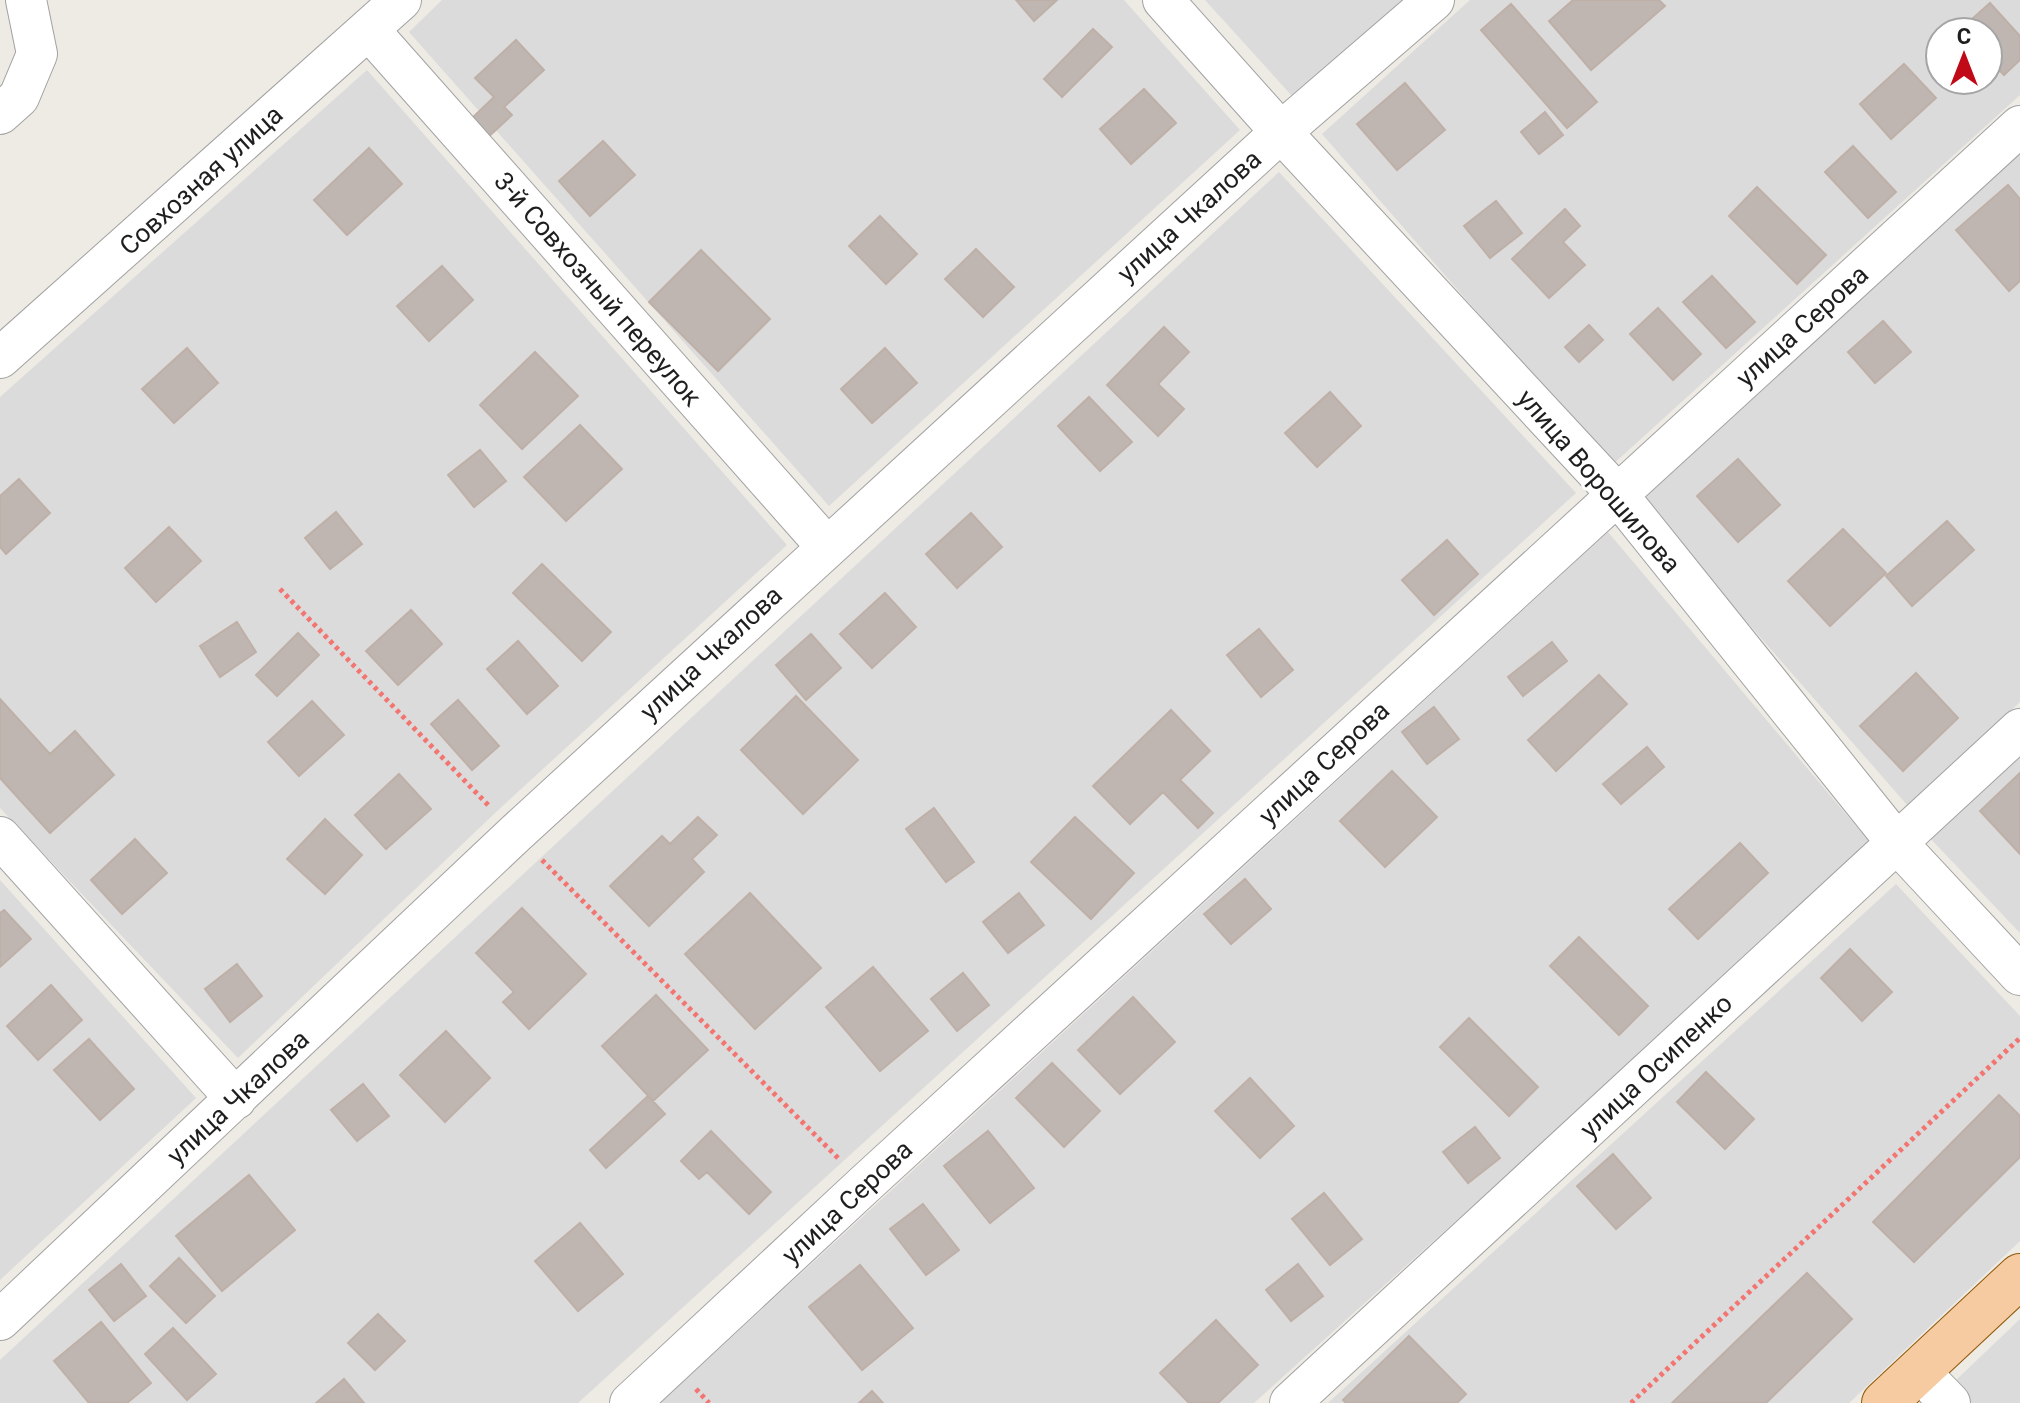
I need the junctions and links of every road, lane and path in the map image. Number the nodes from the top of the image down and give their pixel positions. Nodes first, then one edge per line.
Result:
1 (26, 0) edge
2 (401, 0) edge
3 (1163, 0) edge
4 (1434, 0) edge
5 (369, 30) junction
6 (0, 114) edge
7 (2020, 126) edge
8 (1281, 132) junction
9 (0, 358) edge
10 (1617, 494) junction
11 (827, 547) junction
12 (280, 589) dead end
13 (2020, 729) edge
14 (515, 834) junction
15 (0, 837) edge
16 (1897, 843) junction
17 (2020, 975) edge
18 (2020, 1038) edge
19 (236, 1099) junction
20 (864, 1185) junction
21 (2020, 1276) edge
22 (0, 1320) edge
23 (1918, 1370) junction
24 (630, 1403) edge
25 (1290, 1403) edge
26 (1631, 1403) edge
27 (1884, 1403) edge
28 (1950, 1403) edge

1 - 6 street
2 - 5 street, Совхозная улица
3 - 8 street, улица Ворошилова
4 - 8 street, улица Чкалова
5 - 9 street, Совхозная улица
5 - 11 street, 3-й Совхозный переулок
7 - 10 street, улица Серова
8 - 10 street, улица Ворошилова
8 - 11 street, улица Чкалова
10 - 16 street, улица Ворошилова
10 - 20 street, улица Серова
11 - 14 street, улица Чкалова
12 - 14 path
13 - 16 street, улица Осипенко
14 - 19 street, улица Чкалова
14 - 20 path
15 - 19 street
16 - 17 street, улица Ворошилова
16 - 25 street, улица Осипенко
18 - 26 path
19 - 22 street, улица Чкалова
20 - 24 street, улица Серова
21 - 23 main road
23 - 27 main road
23 - 28 street

